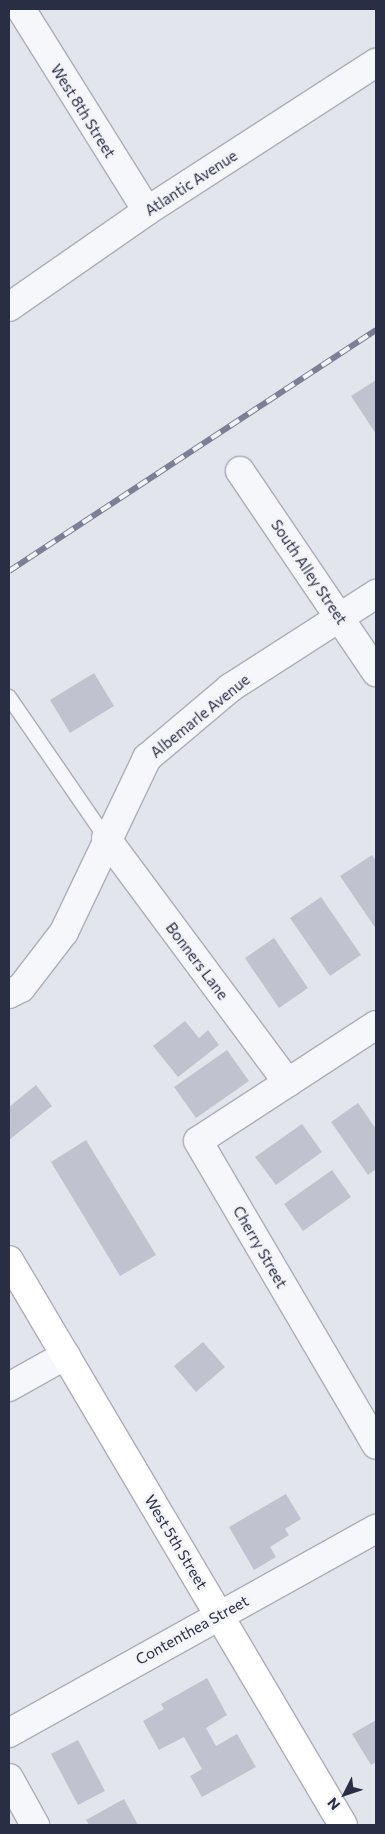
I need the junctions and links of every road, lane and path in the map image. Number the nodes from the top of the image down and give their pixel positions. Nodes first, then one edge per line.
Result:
1 (21, 9) edge
2 (376, 63) edge
3 (147, 211) junction
4 (9, 307) edge
5 (240, 471) dead end
6 (376, 594) edge
7 (340, 618) junction
8 (376, 672) edge
9 (9, 697) edge
10 (106, 838) junction
11 (37, 969) junction
12 (9, 974) edge
13 (9, 994) edge
14 (376, 1025) edge
15 (288, 1083) junction
16 (9, 1260) edge
17 (66, 1355) junction
18 (9, 1386) edge
19 (376, 1445) edge
20 (376, 1529) edge
21 (219, 1615) junction
22 (9, 1733) edge
23 (9, 1778) edge
24 (35, 1825) edge
25 (343, 1825) edge

1 - 3 street, West 8th Street
2 - 3 street, Atlantic Avenue
3 - 4 street, Atlantic Avenue
5 - 7 street, South Alley Street
6 - 7 street, Albemarle Avenue
7 - 8 street, South Alley Street
7 - 10 street, Albemarle Avenue
9 - 10 lane
10 - 11 street, Albemarle Avenue
10 - 15 street, Bonners Lane
11 - 12 street
11 - 13 street, Albemarle Avenue
14 - 15 street
15 - 19 street, Cherry Street
16 - 17 main road, West 5th Street
17 - 18 street
17 - 21 main road, West 5th Street
20 - 21 street, Contenthea Street
21 - 22 street, Contenthea Street
21 - 25 main road, West 5th Street
23 - 24 street

